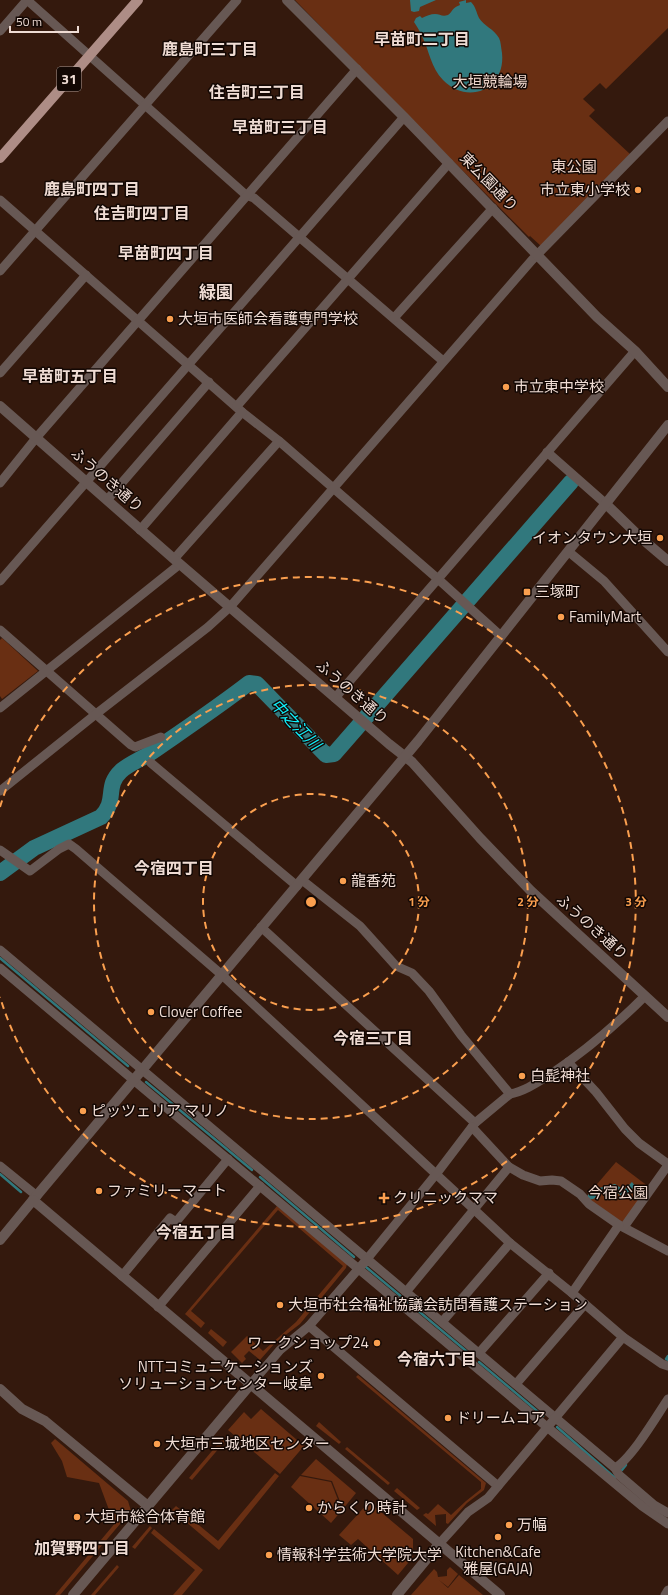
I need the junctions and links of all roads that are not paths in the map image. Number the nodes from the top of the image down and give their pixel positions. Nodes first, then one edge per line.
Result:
1 (138, 0) edge
2 (236, 0) edge
3 (287, 0) edge
4 (0, 31) edge
5 (89, 56) junction
6 (356, 69) junction
7 (145, 106) junction
8 (404, 116) junction
9 (668, 121) edge
10 (0, 158) edge
11 (449, 164) junction
12 (246, 195) junction
13 (0, 200) edge
14 (493, 208) junction
15 (35, 230) junction
16 (300, 237) junction
17 (537, 254) junction
18 (0, 271) edge
19 (86, 275) junction
20 (347, 278) junction
21 (394, 318) junction
22 (138, 320) junction
23 (635, 352) junction
24 (443, 361) junction
25 (189, 365) junction
26 (0, 374) edge
27 (209, 382) junction
28 (668, 387) edge
29 (0, 406) edge
30 (239, 409) junction
31 (668, 425) edge
32 (36, 438) junction
33 (278, 441) junction
34 (547, 452) junction
35 (0, 483) edge
36 (86, 483) junction
37 (333, 489) junction
38 (107, 500) junction
39 (606, 504) junction
40 (140, 530) junction
41 (569, 552) junction
42 (668, 561) edge
43 (177, 562) junction
44 (438, 579) junction
45 (0, 581) edge
46 (230, 607) junction
47 (0, 630) edge
48 (501, 636) junction
49 (668, 652) edge
50 (47, 671) junction
51 (335, 698) junction
52 (0, 708) edge
53 (96, 714) junction
54 (161, 737) dead end
55 (405, 757) junction
56 (151, 763) dead end
57 (0, 791) edge
58 (0, 850) edge
59 (300, 883) junction
60 (261, 927) junction
61 (0, 950) edge
62 (0, 968) edge
63 (222, 975) junction
64 (645, 996) junction
65 (666, 1013) edge
66 (568, 1062) junction
67 (142, 1069) junction
68 (133, 1080) junction
69 (510, 1094) junction
70 (473, 1125) junction
71 (228, 1159) junction
72 (668, 1164) edge
73 (0, 1166) edge
74 (510, 1168) junction
75 (437, 1173) junction
76 (260, 1186) junction
77 (35, 1198) junction
78 (475, 1208) junction
79 (621, 1226) junction
80 (0, 1240) edge
81 (510, 1243) junction
82 (668, 1251) edge
83 (367, 1259) junction
84 (358, 1268) junction
85 (549, 1273) junction
86 (122, 1276) junction
87 (406, 1292) junction
88 (572, 1293) junction
89 (585, 1304) junction
90 (158, 1307) junction
91 (442, 1322) junction
92 (309, 1326) junction
93 (623, 1337) junction
94 (479, 1353) junction
95 (668, 1366) edge
96 (516, 1384) junction
97 (250, 1385) junction
98 (0, 1389) edge
99 (668, 1399) edge
100 (555, 1418) junction
101 (547, 1427) junction
102 (615, 1468) junction
103 (498, 1486) junction
104 (148, 1506) junction
105 (668, 1513) edge
106 (668, 1524) edge
107 (439, 1544) junction
108 (668, 1590) edge
109 (73, 1595) edge
110 (397, 1595) edge
111 (500, 1595) edge
112 (665, 1595) edge

1 - 5 main road, 31
2 - 7 street
3 - 6 street, 東公園通り
4 - 5 street
5 - 7 street
5 - 10 main road, 31
6 - 8 street, 東公園通り
6 - 12 street
7 - 12 street
7 - 15 street
8 - 11 street, 東公園通り
8 - 16 street
9 - 17 street
11 - 14 street, 東公園通り
11 - 20 street
12 - 16 street
12 - 22 street
13 - 15 street
14 - 17 street, 東公園通り
14 - 21 street
15 - 18 street
15 - 19 street
16 - 20 street
16 - 25 street
17 - 23 street, 東公園通り
17 - 24 street
19 - 22 street
19 - 26 street
20 - 21 street
20 - 30 street
21 - 24 street
22 - 25 street
22 - 32 street
23 - 28 street, 東公園通り
23 - 34 street
24 - 37 street
25 - 27 street
25 - 36 street
27 - 30 street
27 - 38 street
29 - 32 street, ふうのき通り
30 - 33 street
30 - 40 street
31 - 39 street
32 - 35 street
32 - 36 street, ふうのき通り
33 - 37 street
33 - 43 street
34 - 39 street
34 - 44 street
36 - 38 street, ふうのき通り
36 - 45 street
37 - 44 street
37 - 46 street
38 - 40 street, ふうのき通り
39 - 41 street
39 - 42 street
40 - 43 street, ふうのき通り
41 - 48 street
41 - 49 street
43 - 46 street, ふうのき通り
43 - 50 street
44 - 48 street
44 - 51 street
46 - 51 street, ふうのき通り
46 - 53 street
47 - 50 street
48 - 55 street
50 - 52 street
50 - 53 street
51 - 55 street, ふうのき通り
53 - 54 street
53 - 57 street
55 - 59 street
55 - 64 street, ふうのき通り
56 - 59 street
58 - 63 street
59 - 60 street
59 - 69 street
60 - 63 street
60 - 70 street
61 - 67 street
62 - 68 street
63 - 67 street
63 - 75 street
64 - 65 street, ふうのき通り
64 - 66 street
66 - 69 street
66 - 72 street
67 - 68 street
67 - 83 street
68 - 71 street
68 - 77 street
69 - 70 street
70 - 74 street
70 - 75 street
71 - 76 street
71 - 86 street
72 - 79 street
73 - 77 street
74 - 78 street
74 - 79 street
75 - 78 street
75 - 83 street
76 - 84 street
76 - 90 street
77 - 80 street
77 - 86 street
78 - 81 street
78 - 87 street
79 - 82 street
79 - 88 street
81 - 85 street
81 - 91 street
83 - 84 street
83 - 87 street
84 - 92 street
84 - 101 street
85 - 88 street
85 - 94 street
86 - 90 street
87 - 91 street
88 - 89 street
89 - 93 street
89 - 96 street
90 - 97 street
91 - 94 street
92 - 97 street
92 - 103 street
93 - 95 street
93 - 100 street
94 - 96 street
96 - 100 street
97 - 104 street
97 - 107 street
98 - 104 street
99 - 102 street
100 - 101 street
100 - 102 street
101 - 103 street
101 - 106 street
102 - 105 street
103 - 107 street
104 - 109 street
107 - 110 street
107 - 111 street
108 - 112 street

